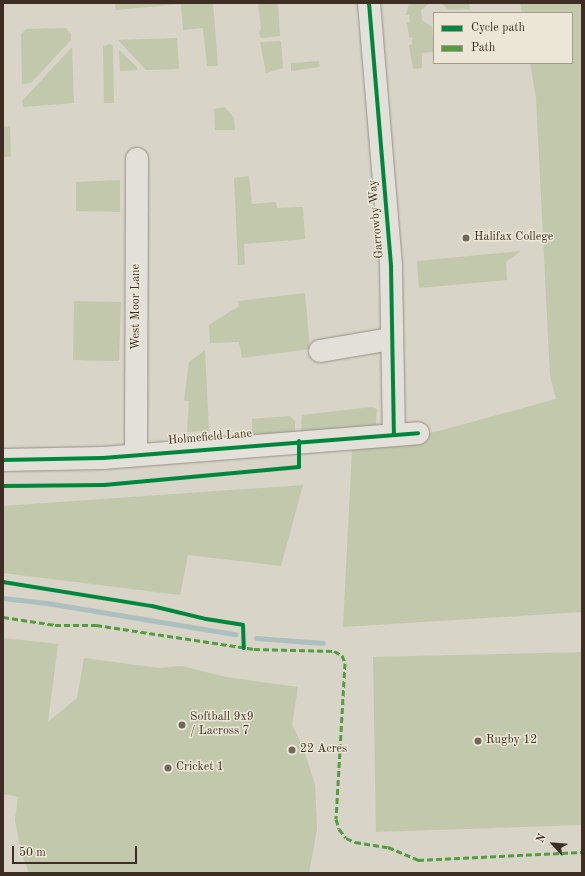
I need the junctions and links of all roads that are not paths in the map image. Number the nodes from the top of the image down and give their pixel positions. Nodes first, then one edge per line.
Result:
1 (370, 3) edge
2 (137, 159) dead end
3 (391, 339) junction
4 (320, 351) dead end
5 (418, 433) dead end
6 (394, 434) junction
7 (136, 454) junction
8 (3, 460) edge

1 - 3 street, Garrowby Way
2 - 7 street, West Moor Lane
3 - 4 street
3 - 6 street, Garrowby Way
5 - 6 street, Holmefield Lane
6 - 7 street, Holmefield Lane
7 - 8 street, Holmefield Lane

